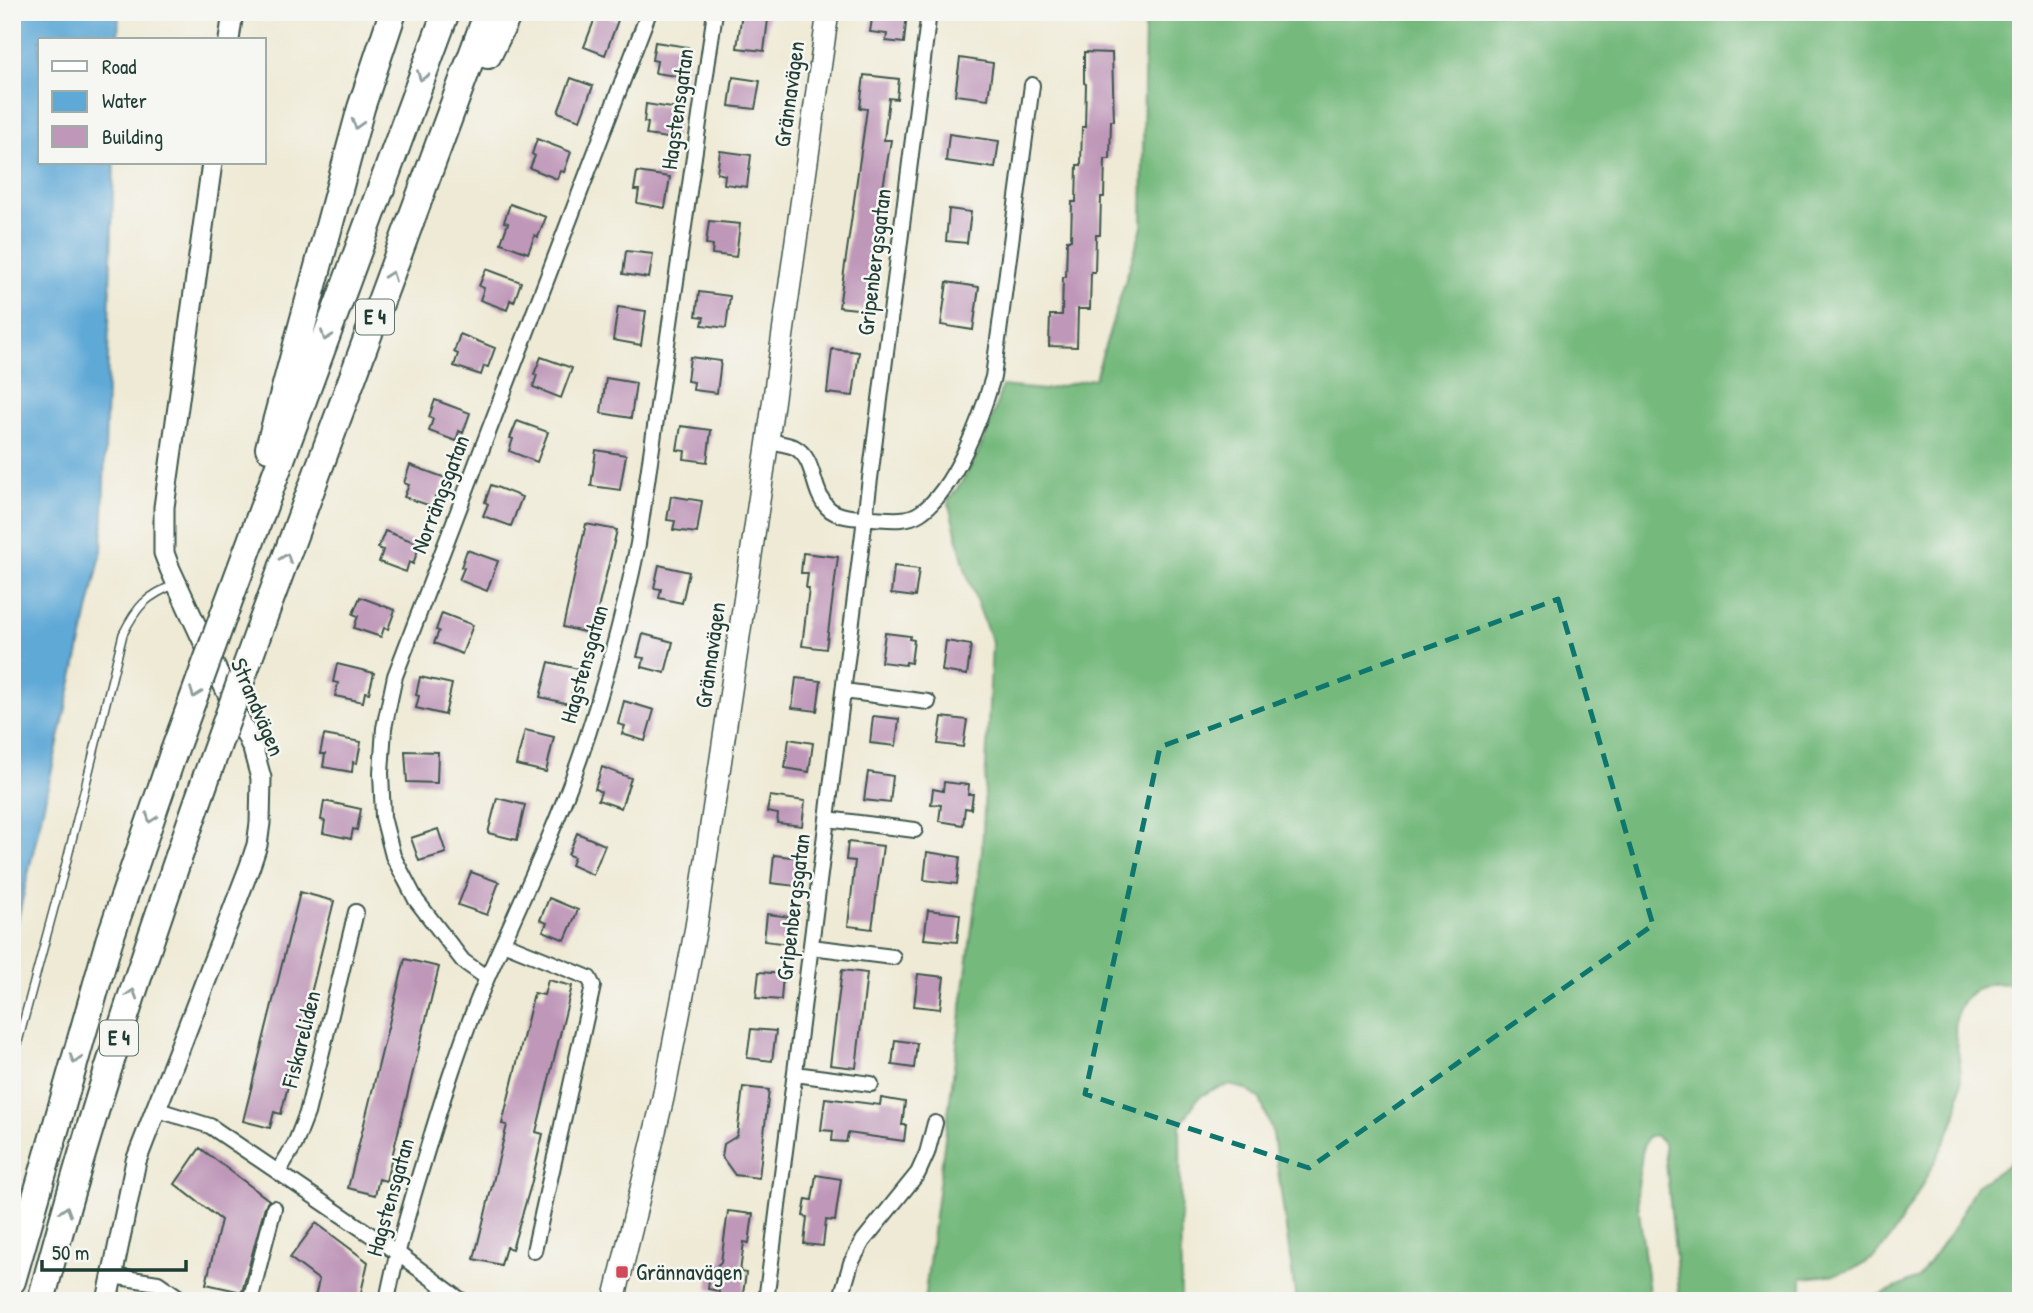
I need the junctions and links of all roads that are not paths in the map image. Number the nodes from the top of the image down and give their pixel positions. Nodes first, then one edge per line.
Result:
1 (233, 12) edge
2 (393, 12) edge
3 (446, 12) edge
4 (488, 12) edge
5 (509, 12) edge
6 (649, 12) edge
7 (715, 12) edge
8 (828, 12) edge
9 (929, 12) edge
10 (229, 38) edge
11 (1032, 85) dead end
12 (212, 164) edge
13 (416, 209) junction
14 (768, 440) junction
15 (866, 518) junction
16 (176, 583) junction
17 (228, 606) junction
18 (844, 691) junction
19 (929, 702) dead end
20 (827, 819) junction
21 (915, 830) dead end
22 (356, 912) dead end
23 (503, 943) junction
24 (811, 947) junction
25 (892, 957) dead end
26 (487, 978) junction
27 (12, 1064) edge
28 (795, 1074) junction
29 (871, 1084) dead end
30 (155, 1109) junction
31 (935, 1123) dead end
32 (278, 1172) junction
33 (274, 1208) dead end
34 (534, 1251) dead end
35 (396, 1252) junction
36 (112, 1276) junction
37 (12, 1281) edge
38 (41, 1301) edge
39 (107, 1301) edge
40 (184, 1301) edge
41 (248, 1301) edge
42 (387, 1301) edge
43 (462, 1301) edge
44 (614, 1301) edge
45 (766, 1301) edge
46 (840, 1301) edge

1 - 10 street
2 -> 17 highway
3 -> 17 highway, E 4
4 - 13 highway, E 4
5 - 13 highway
6 - 26 street, Norrängsgatan
7 - 23 street, Hagstensgatan
8 - 14 main road, Grännavägen
9 - 15 street, Gripenbergsgatan
11 - 15 street
12 - 16 street, Strandvägen
38 -> 13 highway, E 4, bridge
14 - 15 street
14 - 44 main road, Grännavägen
15 - 18 street, Gripenbergsgatan
16 - 27 lane
16 - 30 street, Strandvägen
17 -> 37 highway, E 4, bridge
18 - 19 street
18 - 20 street, Gripenbergsgatan
20 - 21 street
20 - 24 street, Gripenbergsgatan
22 - 32 street, Fiskareliden
23 - 26 street, Hagstensgatan
23 - 34 street
24 - 25 street
24 - 28 street, Gripenbergsgatan
26 - 35 street, Hagstensgatan
28 - 29 street
28 - 45 street, Gripenbergsgatan
30 - 32 street
30 - 36 street, Strandvägen
31 - 46 street
32 - 35 street
33 - 41 street
35 - 42 street, Hagstensgatan
35 - 43 street
36 - 39 street, Strandvägen
36 - 40 street

